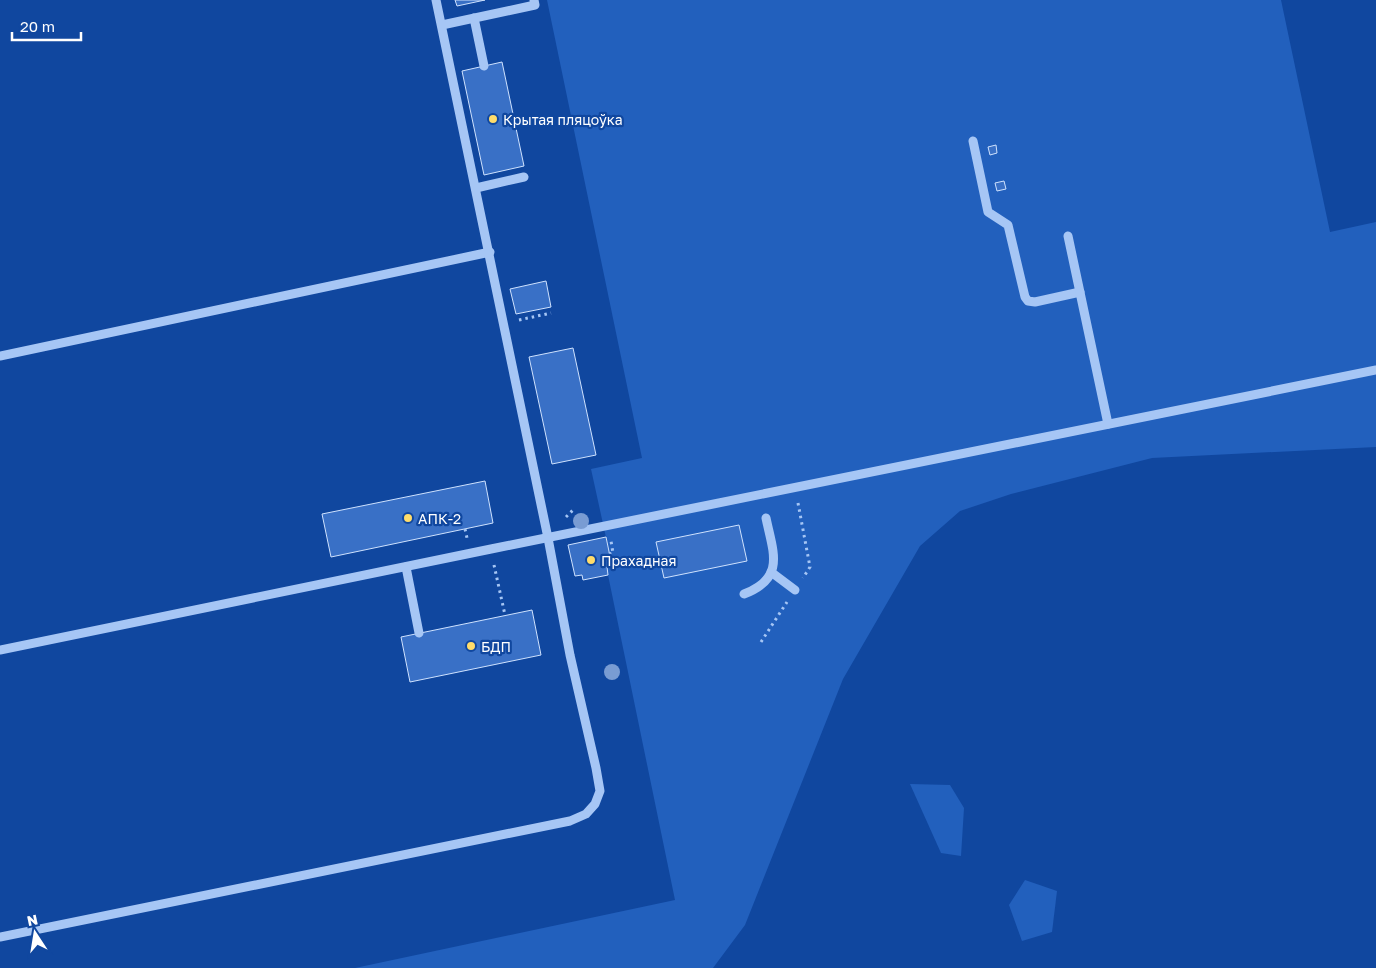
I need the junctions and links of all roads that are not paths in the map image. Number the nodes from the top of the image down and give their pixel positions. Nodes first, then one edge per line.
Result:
1 (436, 0) edge
2 (534, 0) edge
3 (474, 18) junction
4 (442, 25) junction
5 (484, 66) dead end
6 (973, 141) dead end
7 (524, 177) dead end
8 (476, 188) junction
9 (1068, 236) dead end
10 (490, 252) junction
11 (1080, 292) junction
12 (0, 356) edge
13 (1376, 370) edge
14 (1108, 424) junction
15 (766, 518) dead end
16 (548, 538) junction
17 (406, 567) junction
18 (771, 572) junction
19 (795, 590) dead end
20 (744, 594) dead end
21 (419, 633) dead end
22 (0, 650) edge
23 (0, 937) edge

1 - 4 street
2 - 3 street
3 - 4 street
3 - 5 street
4 - 8 street
6 - 11 street
7 - 8 street
8 - 10 street
9 - 11 street
10 - 12 street
10 - 16 street
11 - 14 street
13 - 14 street
14 - 16 street
15 - 18 street
16 - 17 street
16 - 23 street
17 - 21 street
17 - 22 street
18 - 19 street
18 - 20 street

